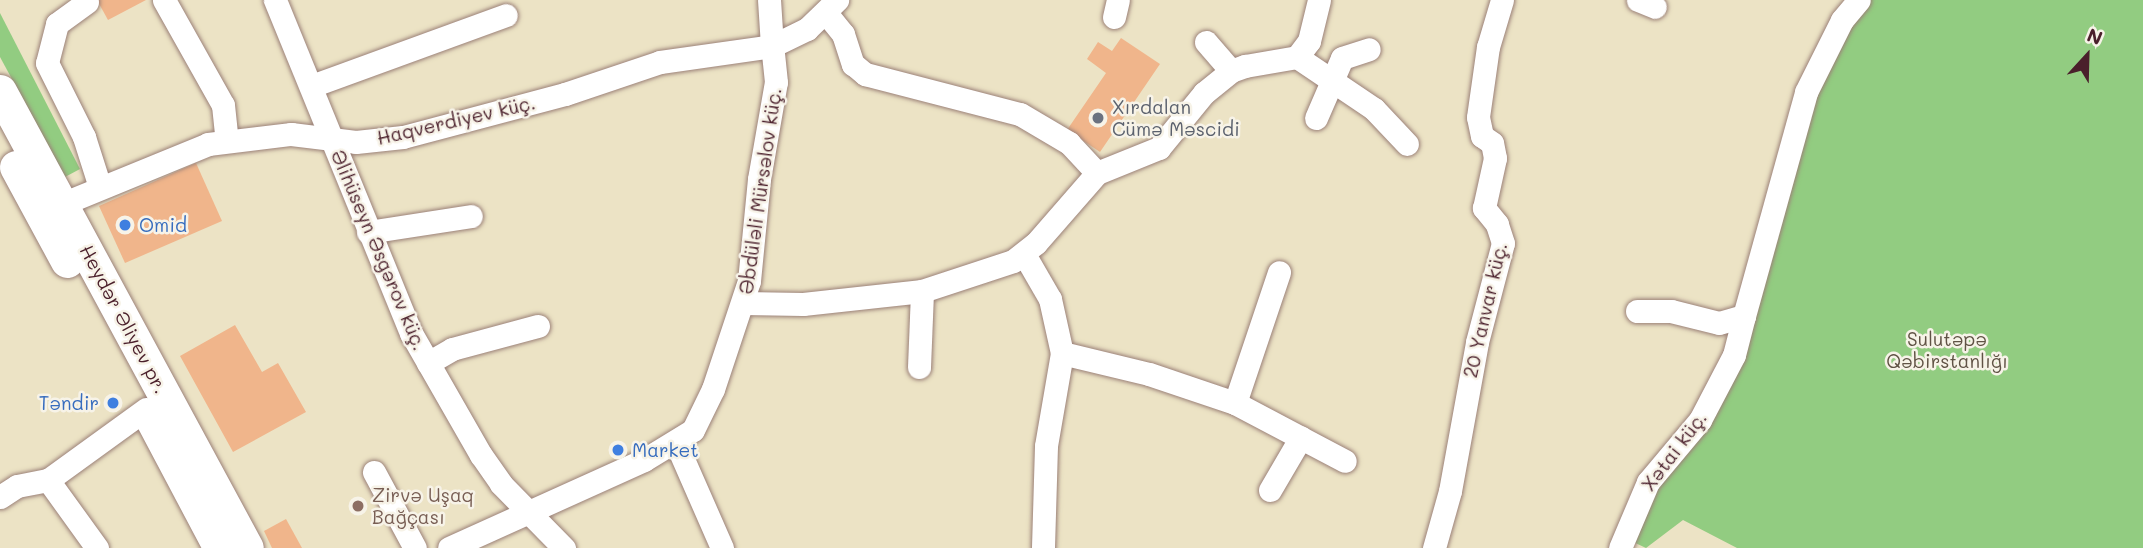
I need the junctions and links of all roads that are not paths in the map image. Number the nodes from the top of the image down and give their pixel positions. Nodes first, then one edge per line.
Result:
1 (164, 0) edge
2 (275, 0) edge
3 (769, 0) edge
4 (1319, 0) edge
5 (1502, 0) edge
6 (1859, 0) edge
7 (87, 2) dead end
8 (831, 6) edge
9 (506, 15) dead end
10 (1206, 42) dead end
11 (772, 46) junction
12 (1369, 49) dead end
13 (1297, 57) junction
14 (1231, 71) junction
15 (1333, 78) junction
16 (314, 85) junction
17 (0, 91) edge
18 (1316, 118) dead end
19 (0, 137) edge
20 (332, 140) junction
21 (228, 141) junction
22 (1407, 144) dead end
23 (1097, 173) junction
24 (100, 187) junction
25 (52, 210) junction
26 (471, 216) dead end
27 (368, 232) junction
28 (1024, 254) junction
29 (1279, 272) dead end
30 (922, 291) junction
31 (743, 303) junction
32 (1637, 311) dead end
33 (1744, 316) junction
34 (538, 326) dead end
35 (1062, 353) junction
36 (428, 363) junction
37 (919, 367) dead end
38 (1235, 403) junction
39 (146, 409) junction
40 (1301, 437) junction
41 (676, 443) junction
42 (1345, 461) dead end
43 (374, 472) dead end
44 (48, 480) junction
45 (1270, 490) dead end
46 (0, 497) edge
47 (526, 510) junction
48 (97, 548) edge
49 (220, 548) edge
50 (247, 548) edge
51 (415, 548) edge
52 (449, 548) edge
53 (564, 548) edge
54 (722, 548) edge
55 (1043, 548) edge
56 (1434, 548) edge
57 (1620, 548) edge

1 - 21 street
2 - 16 street, Əlihüseyn Əsgərov küç.
3 - 11 street, Əbdüləli Mürsəlov küç.
4 - 13 street
5 - 56 street, 20 Yanvar küç.
6 - 33 street, Xətai küç.
7 - 24 street
8 - 11 street
8 - 23 street
9 - 16 street
10 - 14 street
11 - 20 street, Haqverdiyev küç.
11 - 31 street, Əbdüləli Mürsəlov küç.
12 - 15 street
13 - 14 street
13 - 15 street
14 - 23 street
15 - 18 street
15 - 22 street
16 - 20 street, Əlihüseyn Əsgərov küç.
17 - 25 main road, Heydər Əliyev pr.
19 - 25 main road, Heydər Əliyev pr.
20 - 21 street, Haqverdiyev küç.
20 - 27 street, Əlihüseyn Əsgərov küç.
21 - 24 street, Haqverdiyev küç.
23 - 28 street
24 - 25 street, Haqverdiyev küç.
25 - 39 main road, Heydər Əliyev pr.
25 - 50 main road, Heydər Əliyev pr.
26 - 27 street
27 - 36 street, Əlihüseyn Əsgərov küç.
28 - 30 street
28 - 35 street
29 - 38 street
30 - 31 street
30 - 37 street
31 - 41 street, Əbdüləli Mürsəlov küç.
32 - 33 street
33 - 57 street, Xətai küç.
34 - 36 street
35 - 38 street
35 - 55 street
36 - 47 street, Əlihüseyn Əsgərov küç.
38 - 40 street
39 - 44 street
39 - 49 main road, Heydər Əliyev pr.
40 - 42 street
40 - 45 street
41 - 47 street, Əbdüləli Mürsəlov küç.
41 - 54 street
43 - 51 street
44 - 46 street
44 - 48 street
47 - 52 street, Əbdüləli Mürsəlov küç.
47 - 53 street, Əlihüseyn Əsgərov küç.

